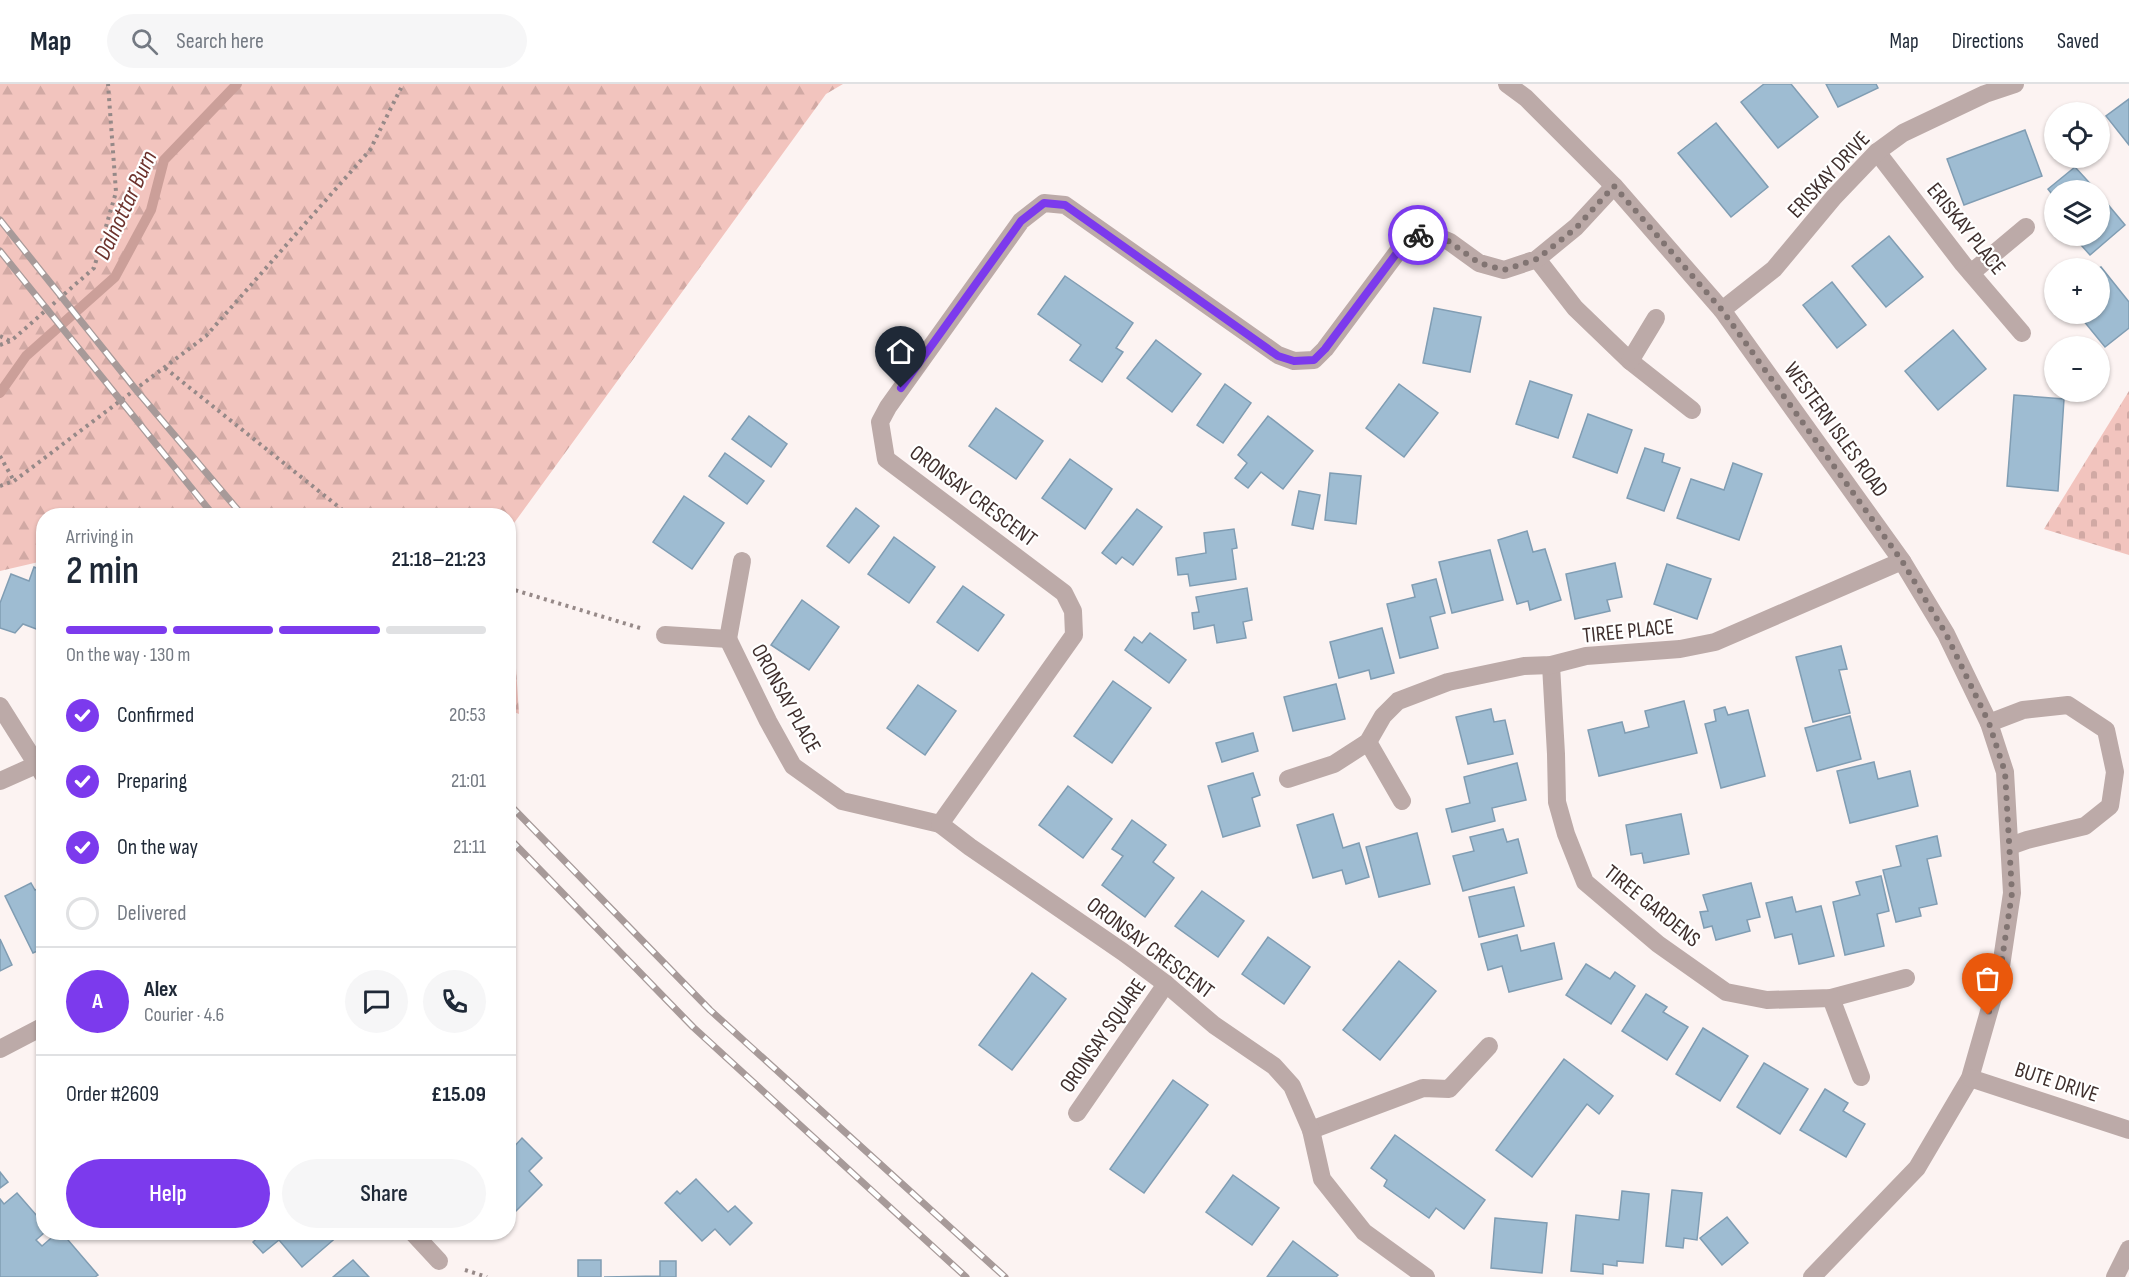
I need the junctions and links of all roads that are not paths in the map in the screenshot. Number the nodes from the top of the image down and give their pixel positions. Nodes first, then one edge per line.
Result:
1 (1507, 84) edge
2 (2014, 84) edge
3 (1984, 89) edge
4 (1877, 152) junction
5 (1614, 186) junction
6 (2026, 227) dead end
7 (1537, 259) junction
8 (1971, 273) junction
9 (1722, 310) junction
10 (1656, 318) dead end
11 (2022, 333) dead end
12 (1630, 362) junction
13 (1692, 410) dead end
14 (742, 561) dead end
15 (1902, 561) junction
16 (665, 635) road end
17 (728, 639) junction
18 (1551, 665) junction
19 (0, 706) edge
20 (1989, 723) junction
21 (1368, 742) junction
22 (36, 764) edge
23 (36, 772) edge
24 (1288, 779) dead end
25 (0, 781) edge
26 (1402, 801) dead end
27 (940, 824) junction
28 (2010, 846) junction
29 (1906, 978) dead end
30 (1166, 984) junction
31 (1831, 998) junction
32 (36, 1030) edge
33 (1489, 1047) dead end
34 (0, 1049) edge
35 (1861, 1077) dead end
36 (1970, 1078) junction
37 (1077, 1113) dead end
38 (1311, 1130) junction
39 (2129, 1131) edge
40 (420, 1240) edge
41 (2129, 1249) edge
42 (439, 1261) dead end
43 (1426, 1277) edge
44 (1812, 1277) edge
45 (2115, 1277) edge

1 - 5 street, WESTERN ISLES ROAD
2 - 3 street, ERISKAY DRIVE
3 - 4 street, ERISKAY DRIVE
4 - 8 street, ERISKAY PLACE
4 - 9 street, ERISKAY DRIVE
5 - 7 street, ORONSAY CRESCENT
5 - 9 street, WESTERN ISLES ROAD
6 - 8 street
7 - 12 street
7 - 27 street, ORONSAY CRESCENT
8 - 11 street, ERISKAY PLACE
9 - 15 street, WESTERN ISLES ROAD
10 - 12 street
12 - 13 street
14 - 17 street, ORONSAY PLACE
15 - 18 street, TIREE PLACE
15 - 20 street, WESTERN ISLES ROAD
16 - 17 street, ORONSAY PLACE
17 - 27 street, ORONSAY PLACE
18 - 21 street, TIREE PLACE
18 - 31 street, TIREE GARDENS
19 - 22 street
20 - 28 street, WESTERN ISLES ROAD
20 - 28 street
21 - 24 street, TIREE PLACE
21 - 26 street
23 - 25 street
27 - 30 street, ORONSAY CRESCENT
28 - 36 street, WESTERN ISLES ROAD
29 - 31 street, TIREE GARDENS
30 - 37 street, ORONSAY SQUARE
30 - 38 street, ORONSAY CRESCENT
31 - 35 street
32 - 34 street
33 - 38 street
36 - 39 street, BUTE DRIVE
36 - 44 street, WESTERN ISLES ROAD
38 - 43 street, ORONSAY CRESCENT
40 - 42 street
41 - 45 street

